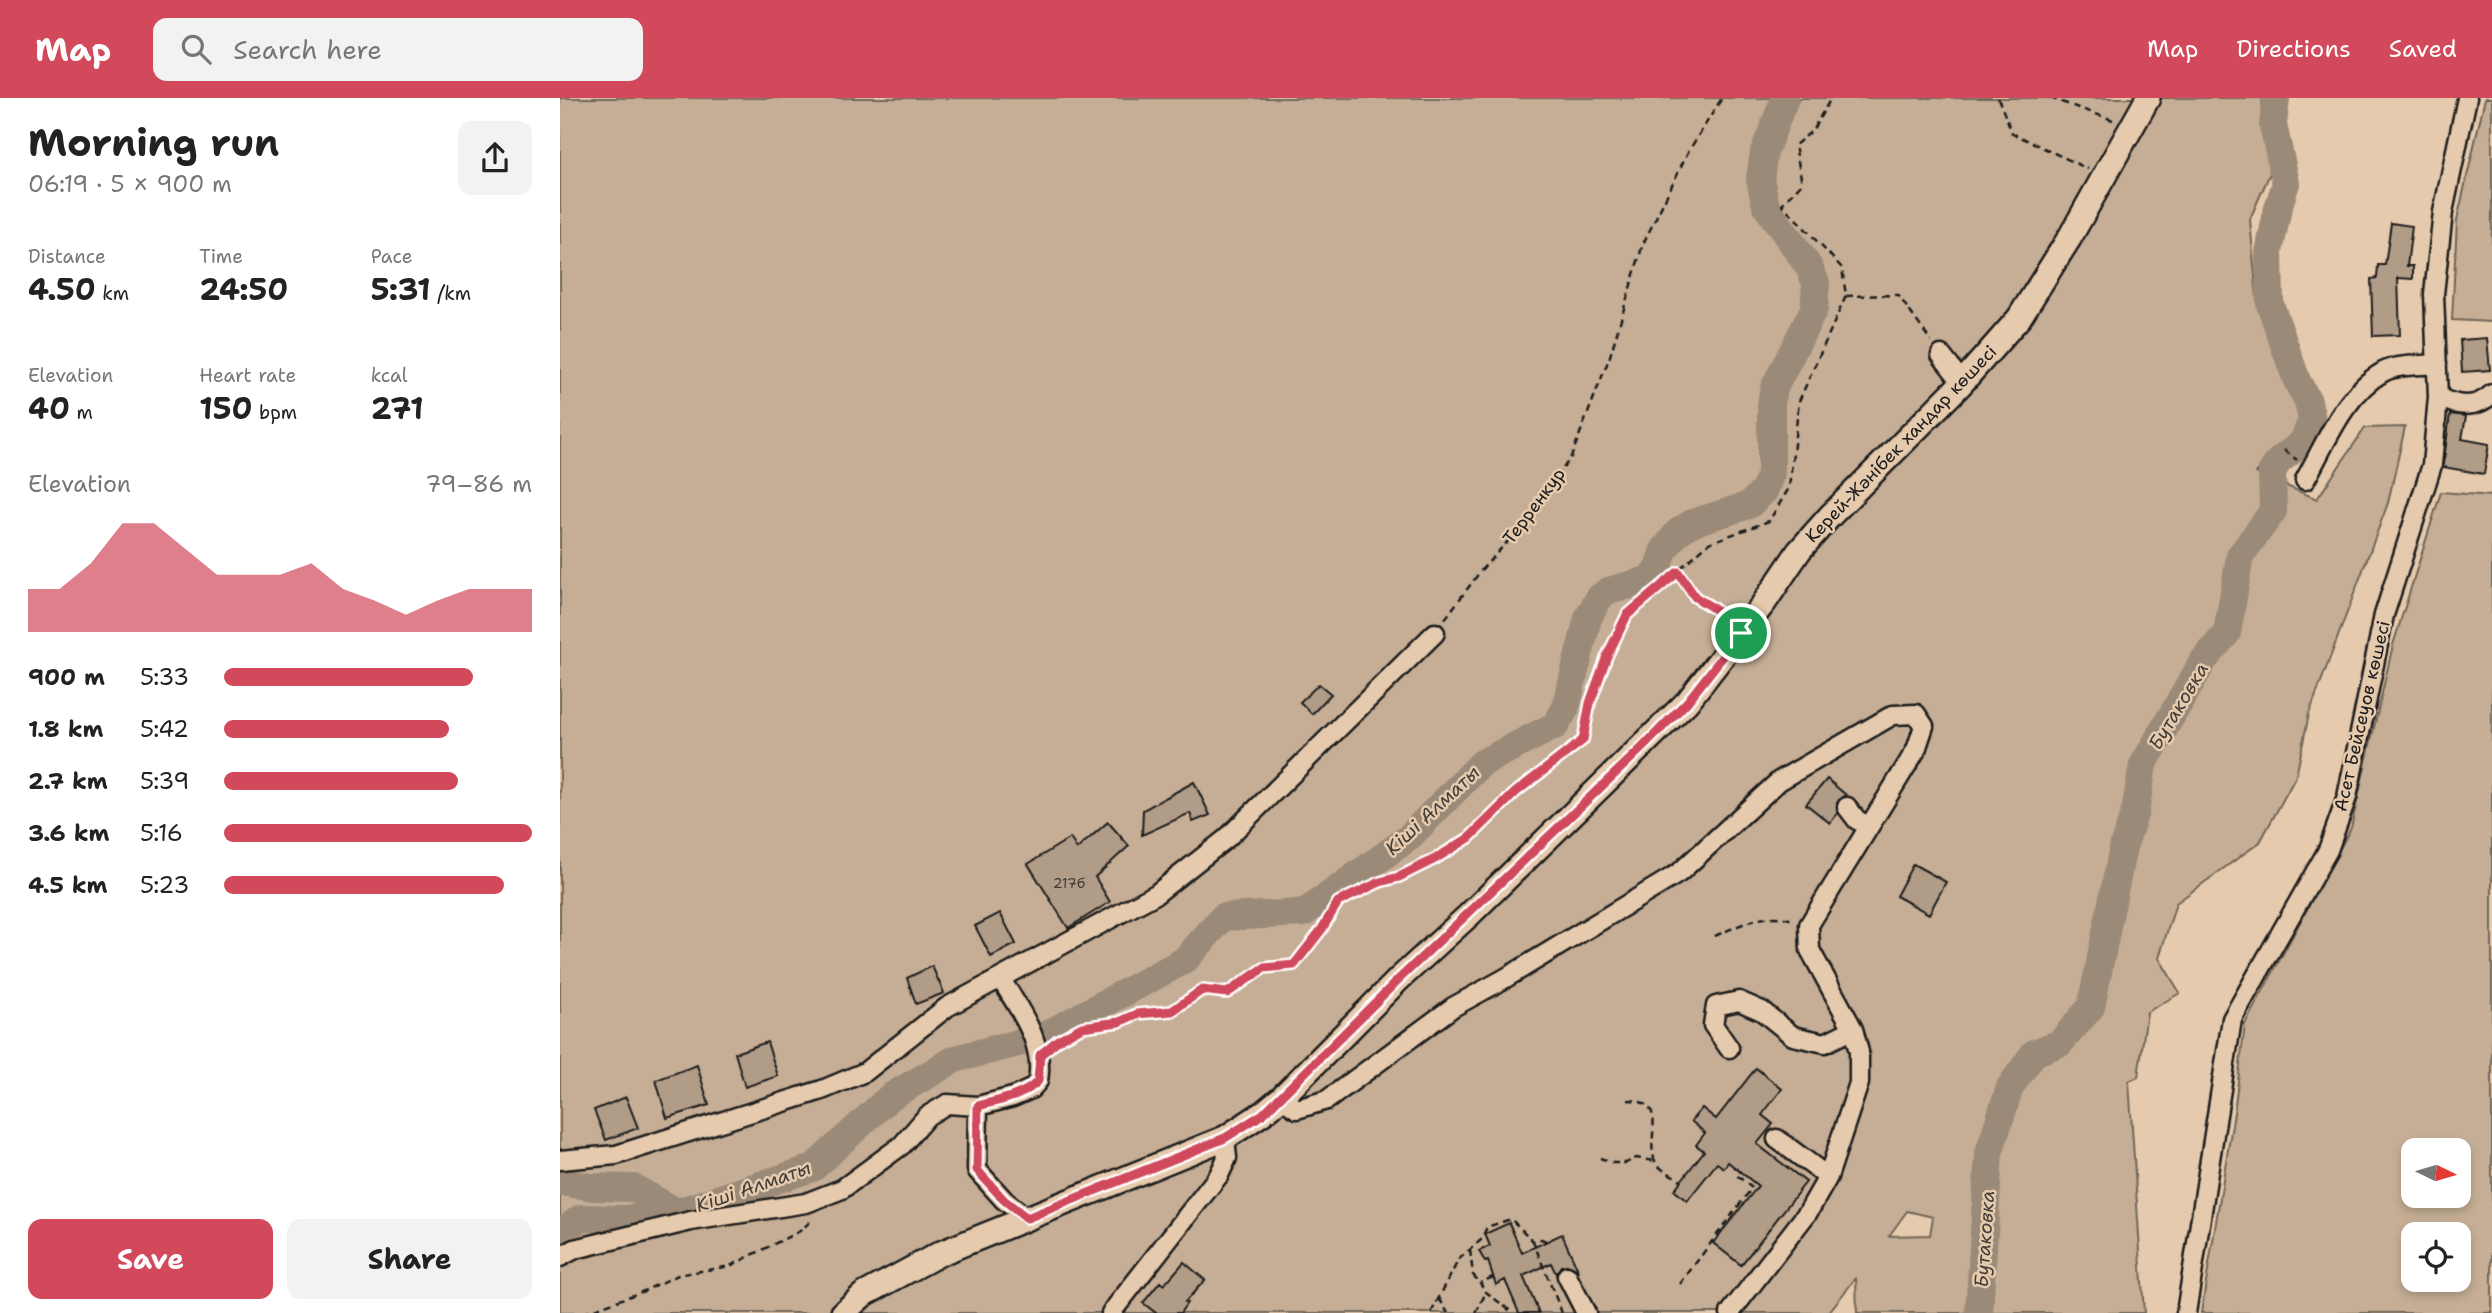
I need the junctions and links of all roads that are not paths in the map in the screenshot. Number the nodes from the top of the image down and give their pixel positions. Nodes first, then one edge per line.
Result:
1 (2148, 98) edge
2 (2468, 98) edge
3 (1941, 355) road end
4 (2437, 365) junction
5 (1962, 382) junction
6 (2492, 394) edge
7 (2438, 397) junction
8 (2305, 480) dead end
9 (1435, 633) road end
10 (1847, 807) dead end
11 (1869, 826) junction
12 (1001, 979) junction
13 (1853, 1029) junction
14 (1728, 1048) dead end
15 (1280, 1098) junction
16 (978, 1106) junction
17 (1225, 1138) junction
18 (1777, 1139) dead end
19 (560, 1160) edge
20 (1828, 1177) junction
21 (1027, 1218) junction
22 (560, 1257) edge
23 (1567, 1276) dead end
24 (843, 1313) edge
25 (1111, 1313) edge
26 (1586, 1313) edge
27 (1730, 1313) edge
28 (2186, 1313) edge

1 - 5 main road, Керей-Жәнібек хандар көшесі
2 - 4 street, Асет Бейсеуов көшесі
3 - 5 street
4 - 7 street, Асет Бейсеуов көшесі
4 - 8 street
5 - 15 main road, Керей-Жәнібек хандар көшесі
6 - 7 street
7 - 28 street, Асет Бейсеуов көшесі
9 - 12 street
10 - 11 street
11 - 13 street
11 - 15 street
12 - 16 street
12 - 19 street
13 - 14 street
13 - 20 street
15 - 17 main road, Керей-Жәнібек хандар көшесі
16 - 21 street
16 - 22 street
17 - 21 main road, Керей-Жәнібек хандар көшесі
17 - 25 street
18 - 20 street
20 - 27 street
21 - 24 main road, Керей-Жәнібек хандар көшесі
23 - 26 street

